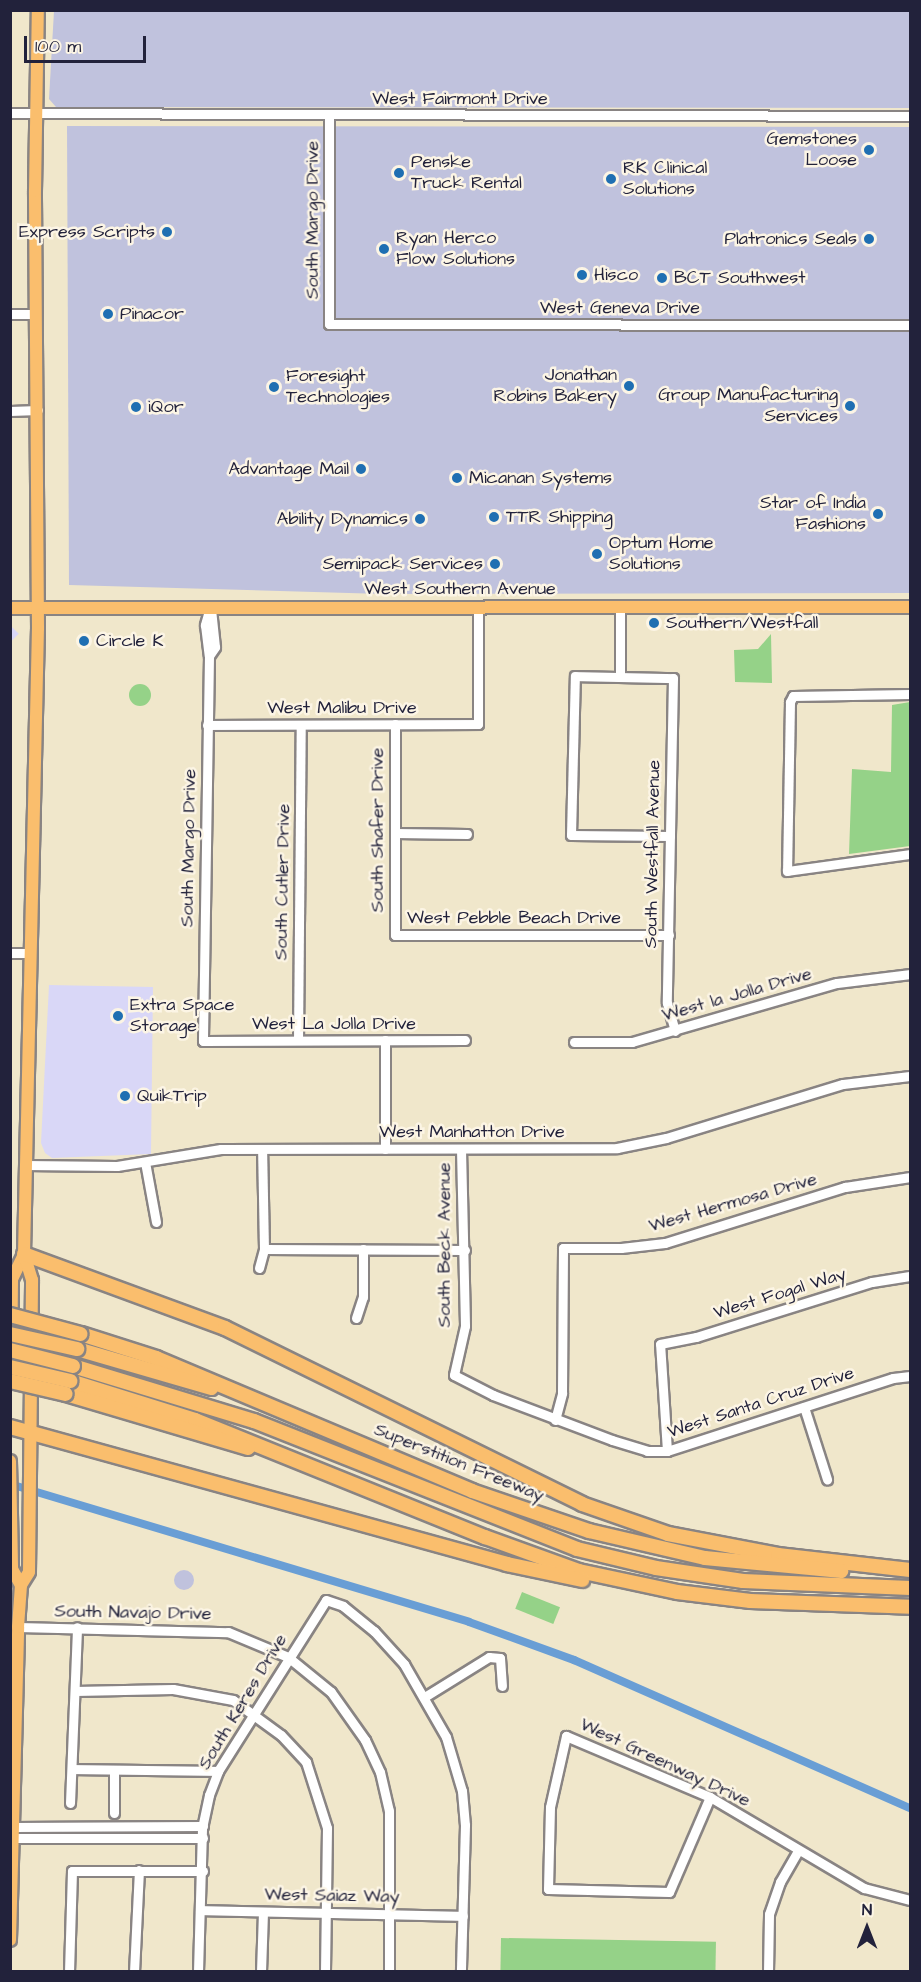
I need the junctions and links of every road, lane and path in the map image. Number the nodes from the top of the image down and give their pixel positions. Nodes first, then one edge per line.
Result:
1 (38, 10) edge
2 (10, 113) edge
3 (35, 115) junction
4 (329, 116) junction
5 (910, 116) edge
6 (10, 314) edge
7 (36, 314) junction
8 (329, 324) joint
9 (910, 325) edge
10 (38, 410) junction
11 (10, 411) edge
12 (210, 607) junction
13 (620, 607) junction
14 (910, 607) edge
15 (10, 608) edge
16 (38, 608) junction
17 (478, 608) junction
18 (620, 676) junction
19 (910, 694) edge
20 (395, 724) junction
21 (207, 725) junction
22 (301, 725) junction
23 (395, 833) junction
24 (467, 834) dead end
25 (670, 836) junction
26 (910, 854) edge
27 (395, 935) joint
28 (669, 935) junction
29 (10, 953) edge
30 (31, 953) junction
31 (910, 974) edge
32 (675, 1031) junction
33 (298, 1040) junction
34 (465, 1040) dead end
35 (203, 1041) joint
36 (385, 1041) junction
37 (574, 1042) dead end
38 (910, 1076) edge
39 (262, 1149) junction
40 (385, 1149) junction
41 (461, 1149) junction
42 (145, 1162) junction
43 (25, 1165) junction
44 (910, 1177) edge
45 (156, 1222) dead end
46 (264, 1249) junction
47 (363, 1249) junction
48 (465, 1250) junction
49 (24, 1254) junction
50 (259, 1268) dead end
51 (910, 1276) edge
52 (10, 1315) edge
53 (356, 1318) dead end
54 (10, 1334) edge
55 (10, 1350) edge
56 (10, 1367) edge
57 (454, 1375) joint
58 (910, 1376) edge
59 (10, 1381) edge
60 (68, 1387) junction
61 (804, 1407) junction
62 (555, 1420) junction
63 (10, 1427) edge
64 (329, 1430) junction
65 (30, 1433) junction
66 (667, 1451) junction
67 (10, 1461) edge
68 (10, 1477) edge
69 (828, 1479) dead end
70 (11, 1494) edge
71 (30, 1500) junction
72 (910, 1571) edge
73 (21, 1585) junction
74 (910, 1588) edge
75 (677, 1592) junction
76 (910, 1607) edge
77 (18, 1627) junction
78 (77, 1627) junction
79 (288, 1657) junction
80 (502, 1686) dead end
81 (75, 1691) junction
82 (426, 1696) junction
83 (253, 1713) junction
84 (73, 1769) junction
85 (114, 1770) junction
86 (218, 1771) junction
87 (710, 1797) junction
88 (70, 1803) dead end
89 (114, 1813) dead end
90 (203, 1826) junction
91 (62, 1827) junction
92 (110, 1827) junction
93 (155, 1827) junction
94 (14, 1833) junction
95 (62, 1838) junction
96 (109, 1838) junction
97 (155, 1838) junction
98 (203, 1838) junction
99 (798, 1851) junction
100 (139, 1870) junction
101 (203, 1871) junction
102 (910, 1900) edge
103 (200, 1910) junction
104 (263, 1912) junction
105 (327, 1912) junction
106 (390, 1912) junction
107 (463, 1916) junction
108 (10, 1940) edge
109 (69, 1971) edge
110 (134, 1971) edge
111 (198, 1971) edge
112 (261, 1971) edge
113 (325, 1971) edge
114 (388, 1971) edge
115 (462, 1971) edge
116 (768, 1971) edge

1 - 3 main road
2 - 3 street, West Fairmont Drive
3 - 4 street, West Fairmont Drive
3 - 7 main road
4 - 5 street, West Fairmont Drive
4 - 8 street, South Margo Drive
6 - 7 street
7 - 10 main road
8 - 9 street, West Geneva Drive
10 - 11 street
10 - 16 main road
12 - 16 main road, West Southern Avenue
12 - 17 main road, West Southern Avenue
12 - 21 street, South Margo Drive
13 - 14 main road, West Southern Avenue
13 - 17 main road, West Southern Avenue
13 - 18 street
15 - 16 main road, West Southern Avenue
16 - 30 main road
17 - 20 street, West Malibu Drive
18 - 25 street, South Westfall Avenue
18 - 25 street
19 - 26 street
20 - 22 street, West Malibu Drive
20 - 23 street, South Shafer Drive
21 - 22 street, West Malibu Drive
21 - 35 street, South Margo Drive
22 - 33 street, South Cutler Drive
23 - 24 street
23 - 27 street, South Shafer Drive
25 - 28 street, South Westfall Avenue
27 - 28 street, West Pebble Beach Drive
28 - 32 street, South Westfall Avenue
29 - 30 street
30 - 43 main road
31 - 32 street, West la Jolla Drive
32 - 37 street, West la Jolla Drive
33 - 35 street, West La Jolla Drive
33 - 36 street, West La Jolla Drive
34 - 36 street, West La Jolla Drive
36 - 40 street
38 - 41 street, West Manhatton Drive
39 - 40 street, West Manhatton Drive
39 - 42 street, West Manhatton Drive
39 - 46 street
40 - 41 street, West Manhatton Drive
41 - 48 street, South Beck Avenue
42 - 43 street, West Manhatton Drive
42 - 45 street
43 - 49 main road
44 - 62 street, West Hermosa Drive
46 - 47 street
46 - 50 street
47 - 48 street
47 - 53 street
48 - 57 street, South Beck Avenue
49 - 59 main road
49 - 65 main road
49 - 72 highway
51 - 66 street, West Fogal Way
52 - 64 highway, Superstition Freeway, bridge
54 - 64 highway, bridge
55 - 74 highway, bridge
56 - 60 highway, bridge
57 - 62 street, West Santa Cruz Drive
58 - 61 street, West Santa Cruz Drive
59 - 60 highway, bridge
60 - 75 highway
61 - 66 street, West Santa Cruz Drive
61 - 69 street
62 - 66 street, West Santa Cruz Drive
63 - 65 highway
64 - 72 highway, Superstition Freeway
65 - 71 main road
65 - 75 highway
67 - 68 main road
68 - 70 main road
70 - 71 street
70 - 73 main road
71 - 73 main road
73 - 77 main road
75 - 76 highway
77 - 78 street, South Navajo Drive
77 - 94 main road
78 - 79 street, South Navajo Drive
78 - 81 street
79 - 82 street, South Keres Drive
79 - 83 street, South Keres Drive
79 - 106 street, South Navajo Drive
80 - 82 street
81 - 83 street
81 - 84 street
82 - 107 street
83 - 86 street, South Keres Drive
83 - 105 street
84 - 85 street
84 - 88 street
85 - 86 street
85 - 89 street
86 - 90 street, South Keres Drive
87 - 87 street, West Greenway Drive
87 - 99 street, West Greenway Drive
90 - 93 street
90 - 98 street, South Keres Drive
91 - 92 street
91 - 94 street
91 - 95 street
92 - 93 street
92 - 96 street
93 - 97 street
94 - 95 street
94 - 108 main road
95 - 96 street
96 - 97 street
97 - 98 street
98 - 101 street, South Keres Drive
99 - 102 street, West Greenway Drive
99 - 116 street
100 - 101 street
100 - 109 street
100 - 110 street
101 - 103 street, South Keres Drive
103 - 104 street, West Saiaz Way
103 - 111 street, South Keres Drive
104 - 105 street, West Saiaz Way
104 - 112 street
105 - 106 street, West Saiaz Way
105 - 113 street
106 - 107 street, West Saiaz Way
106 - 114 street, South Navajo Drive
107 - 115 street

